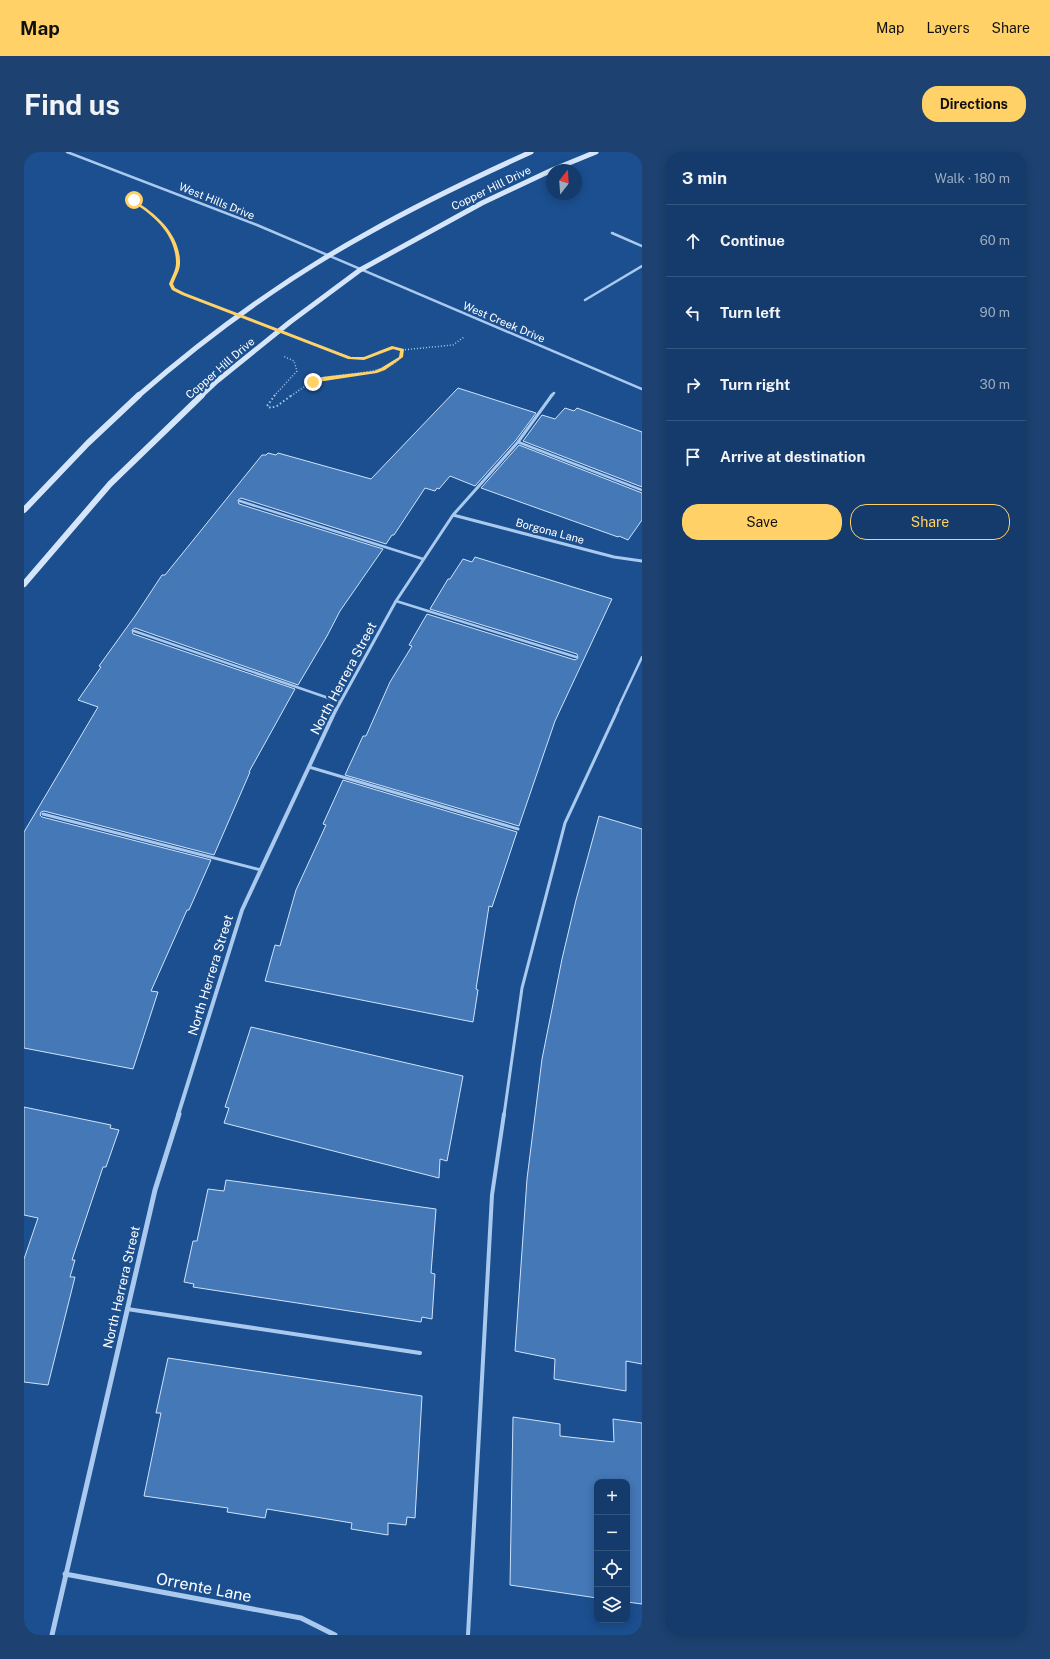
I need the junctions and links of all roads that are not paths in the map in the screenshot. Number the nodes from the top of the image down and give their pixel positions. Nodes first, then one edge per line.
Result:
1 (67, 152) edge
2 (531, 152) edge
3 (596, 152) edge
4 (567, 164) edge
5 (546, 173) edge
6 (612, 233) dead end
7 (642, 246) edge
8 (329, 256) junction
9 (642, 266) edge
10 (360, 270) junction
11 (585, 300) dead end
12 (642, 389) edge
13 (554, 393) dead end
14 (518, 442) junction
15 (642, 490) edge
16 (240, 501) dead end
17 (24, 510) edge
18 (453, 515) junction
19 (423, 559) junction
20 (642, 561) edge
21 (24, 584) edge
22 (396, 601) junction
23 (134, 631) dead end
24 (576, 657) dead end
25 (642, 657) edge
26 (340, 702) junction
27 (309, 768) junction
28 (43, 814) dead end
29 (518, 830) dead end
30 (261, 870) junction
31 (127, 1309) junction
32 (420, 1353) dead end
33 (65, 1574) junction
34 (52, 1635) edge
35 (335, 1635) edge
36 (468, 1635) edge

1 - 8 street, West Hills Drive
2 - 8 main road, Copper Hill Drive
3 - 4 main road, Copper Hill Drive
5 - 10 main road, Copper Hill Drive
6 - 7 street
8 - 10 street, West Hills Drive
8 - 17 main road, Copper Hill Drive
9 - 11 street
10 - 12 street, West Creek Drive
10 - 21 main road, Copper Hill Drive
13 - 14 street, North Herrera Street
14 - 15 lane
14 - 18 street, North Herrera Street
16 - 19 lane
18 - 19 street, North Herrera Street
18 - 20 street, Borgona Lane
19 - 22 street, North Herrera Street
22 - 24 lane
22 - 26 street, North Herrera Street
23 - 26 lane
25 - 36 lane
26 - 27 street, North Herrera Street
27 - 29 lane
27 - 30 street, North Herrera Street
28 - 30 lane
30 - 31 street, North Herrera Street
31 - 32 lane
31 - 33 street, North Herrera Street
33 - 34 street, North Herrera Street
33 - 35 street, Orrente Lane

